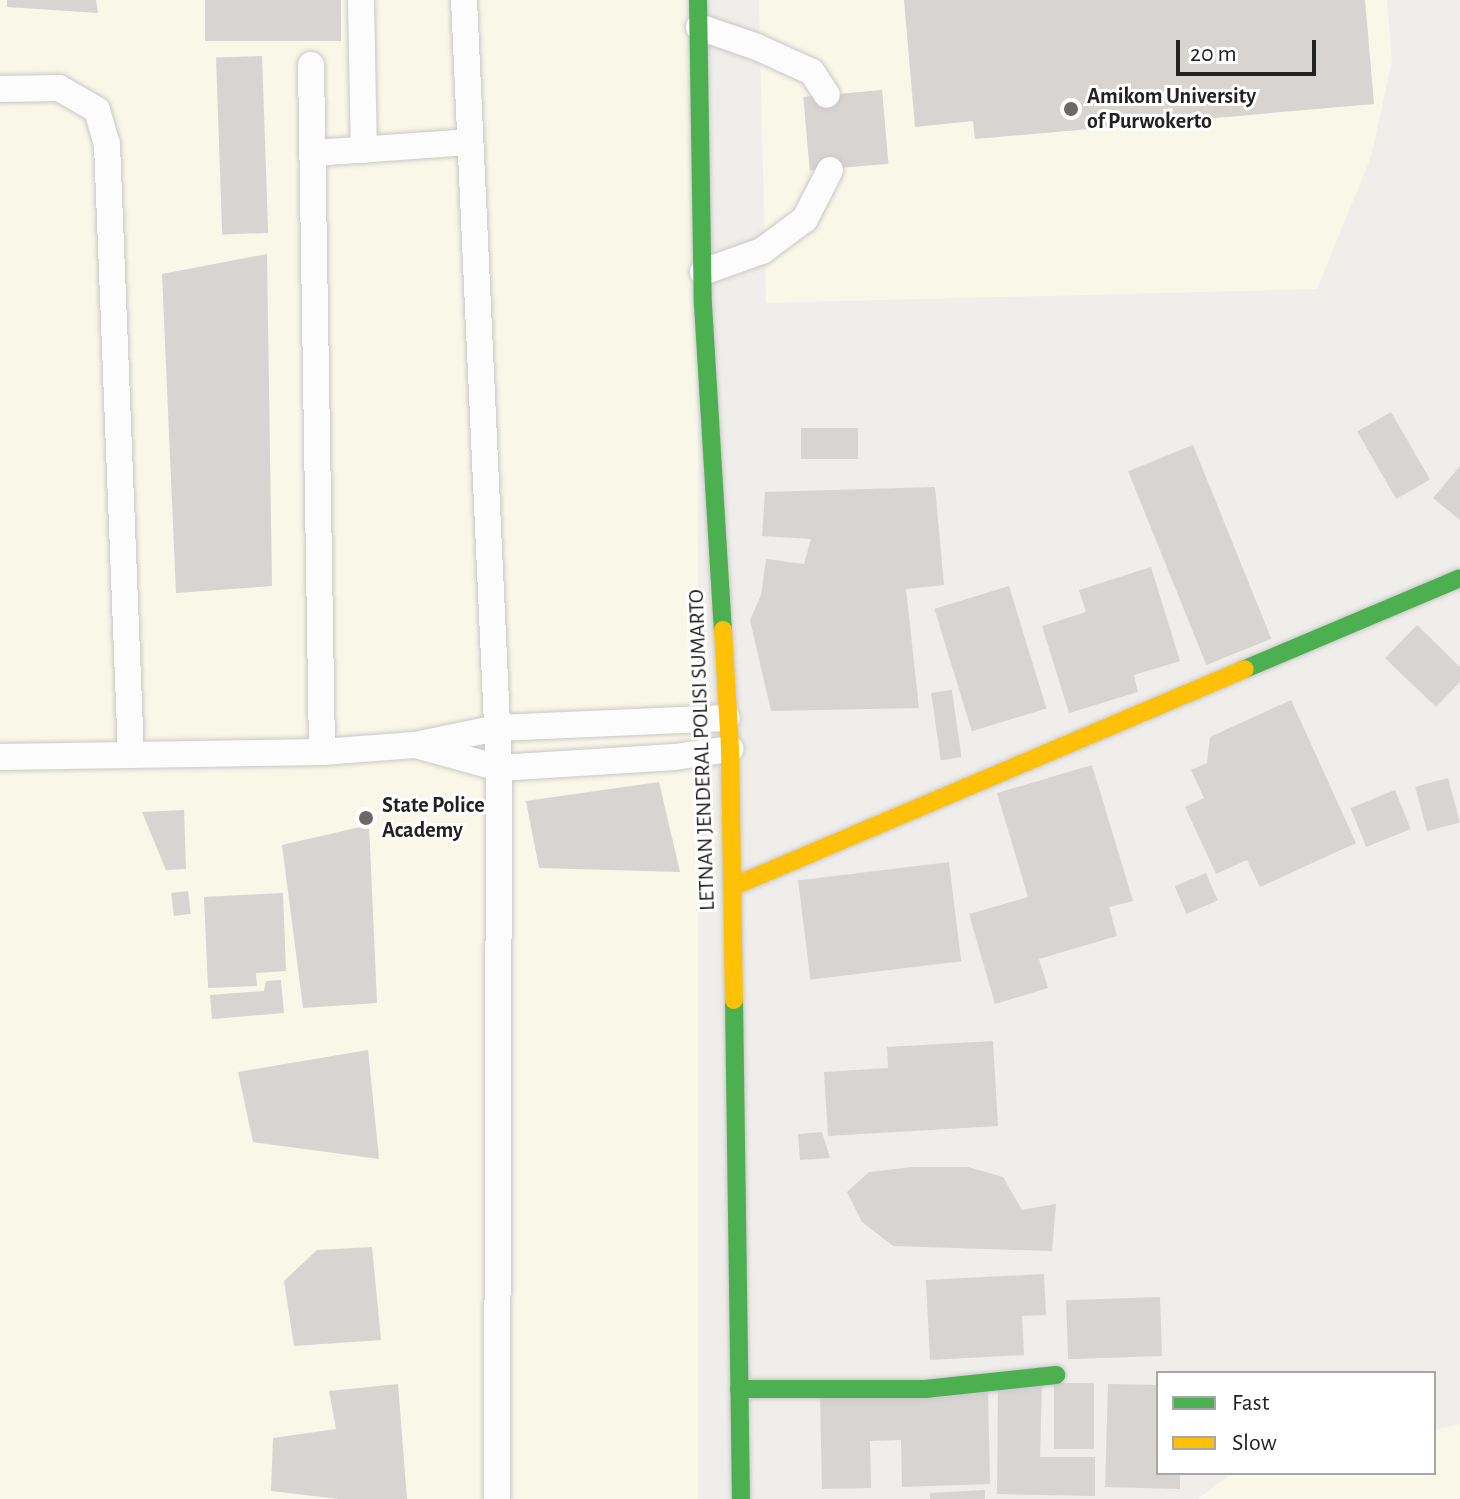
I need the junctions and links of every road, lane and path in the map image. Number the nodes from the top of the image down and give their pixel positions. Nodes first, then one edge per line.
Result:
1 (361, 0) edge
2 (464, 0) edge
3 (698, 0) edge
4 (699, 27) junction
5 (311, 65) dead end
6 (0, 89) edge
7 (827, 95) dead end
8 (470, 142) junction
9 (364, 150) junction
10 (313, 153) junction
11 (830, 170) dead end
12 (703, 272) junction
13 (1460, 578) edge
14 (727, 718) junction
15 (497, 728) junction
16 (415, 745) junction
17 (730, 749) junction
18 (322, 752) junction
19 (131, 755) junction
20 (0, 757) edge
21 (499, 768) junction
22 (732, 887) junction
23 (1056, 1375) dead end
24 (739, 1389) junction
25 (497, 1499) edge
26 (741, 1499) edge

1 - 9 lane
2 - 8 lane
3 - 4 street, LETNAN JENDERAL POLISI SUMARTO
4 - 7 lane
4 - 12 street, LETNAN JENDERAL POLISI SUMARTO
5 - 10 lane
6 - 19 lane
8 - 9 lane
8 - 15 lane
9 - 10 lane
10 - 18 lane
11 - 12 lane
12 - 14 street, LETNAN JENDERAL POLISI SUMARTO
13 - 22 street
14 - 15 lane
14 - 17 street, LETNAN JENDERAL POLISI SUMARTO
15 - 16 lane
15 - 21 lane
16 - 18 lane
16 - 21 lane
17 - 21 lane
17 - 22 street, LETNAN JENDERAL POLISI SUMARTO
18 - 19 lane
19 - 20 lane
21 - 25 lane
22 - 24 street, LETNAN JENDERAL POLISI SUMARTO
23 - 24 street
24 - 26 street, LETNAN JENDERAL POLISI SUMARTO

